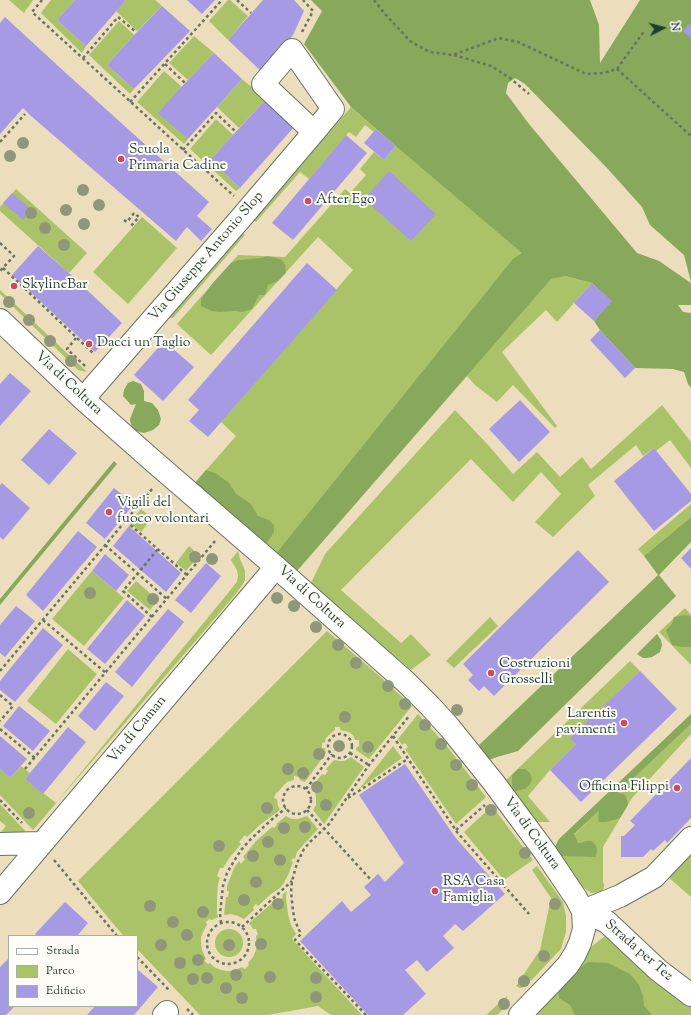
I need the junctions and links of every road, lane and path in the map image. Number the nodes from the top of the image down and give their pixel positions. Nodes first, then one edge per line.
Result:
1 (42, 0) edge
2 (222, 0) edge
3 (237, 0) edge
4 (303, 0) edge
5 (374, 0) edge
6 (251, 13) dead end
7 (645, 30) dead end
8 (136, 32) dead end
9 (292, 50) junction
10 (453, 55) junction
11 (83, 58) junction
12 (164, 64) junction
13 (617, 69) junction
14 (185, 83) dead end
15 (529, 94) dead end
16 (130, 102) junction
17 (25, 114) dead end
18 (236, 132) dead end
19 (314, 132) junction
20 (691, 136) edge
21 (0, 142) edge
22 (183, 150) junction
23 (234, 196) dead end
24 (124, 220) dead end
25 (131, 226) dead end
26 (0, 243) edge
27 (3, 268) junction
28 (0, 271) edge
29 (0, 320) edge
30 (76, 338) junction
31 (96, 356) dead end
32 (89, 370) dead end
33 (83, 399) junction
34 (153, 488) dead end
35 (126, 521) junction
36 (218, 538) dead end
37 (105, 545) junction
38 (158, 549) junction
39 (276, 567) junction
40 (137, 573) junction
41 (187, 575) junction
42 (167, 599) junction
43 (152, 617) junction
44 (43, 620) junction
45 (0, 671) edge
46 (106, 673) junction
47 (0, 695) edge
48 (414, 711) dead end
49 (0, 721) edge
50 (0, 729) edge
51 (393, 736) junction
52 (350, 753) junction
53 (332, 754) junction
54 (34, 758) junction
55 (406, 760) dead end
56 (370, 765) junction
57 (25, 769) dead end
58 (306, 789) junction
59 (346, 799) junction
60 (0, 800) edge
61 (486, 804) dead end
62 (286, 808) junction
63 (307, 810) junction
64 (24, 825) dead end
65 (324, 829) junction
66 (456, 830) junction
67 (691, 838) edge
68 (0, 844) edge
69 (48, 852) junction
70 (372, 880) dead end
71 (292, 881) junction
72 (0, 893) edge
73 (583, 911) junction
74 (529, 914) dead end
75 (221, 923) junction
76 (242, 926) junction
77 (116, 935) edge
78 (138, 958) edge
79 (691, 995) edge
80 (172, 1006) edge
81 (193, 1015) edge
82 (366, 1015) edge
83 (520, 1015) edge

1 - 11 path
2 - 12 path
3 - 6 path
4 - 9 path
5 - 10 path
7 - 13 path
8 - 11 path
9 - 19 street, Via Giuseppe Antonio Slop
9 - 19 street
10 - 13 path
10 - 15 path
11 - 16 path
12 - 14 path
12 - 16 path
13 - 20 path
16 - 22 path
17 - 21 path
18 - 22 path
19 - 33 street, Via Giuseppe Antonio Slop
22 - 23 path
24 - 25 path
26 - 27 path
27 - 28 path
27 - 30 path
29 - 33 street, Via di Coltura
30 - 31 path
30 - 32 path
33 - 39 street, Via di Coltura
34 - 35 path
35 - 37 path
35 - 38 path
36 - 41 path
37 - 40 path
37 - 44 path
38 - 40 path
38 - 41 path
39 - 69 street, Via di Caman
39 - 73 street, Via di Coltura
40 - 42 path
40 - 43 path
41 - 42 path
42 - 43 path
43 - 46 path
44 - 45 path
44 - 46 path
46 - 54 path
47 - 49 path
48 - 51 path
50 - 54 path
51 - 56 path
51 - 66 path
52 - 53 path
52 - 53 path
52 - 56 path
53 - 58 path
54 - 57 path
55 - 59 path
56 - 59 path
58 - 62 path
58 - 63 path
59 - 65 path
60 - 64 path
61 - 66 path
62 - 63 path
62 - 75 path
63 - 65 path
65 - 70 path
65 - 71 path
66 - 74 path
67 - 73 street
68 - 69 street
69 - 72 street, Via di Caman
69 - 77 path
71 - 76 path
71 - 82 path
73 - 79 street, Strada per Tez
73 - 83 street, Via di Coltura
75 - 76 path
75 - 76 path
78 - 80 path
80 - 81 path

